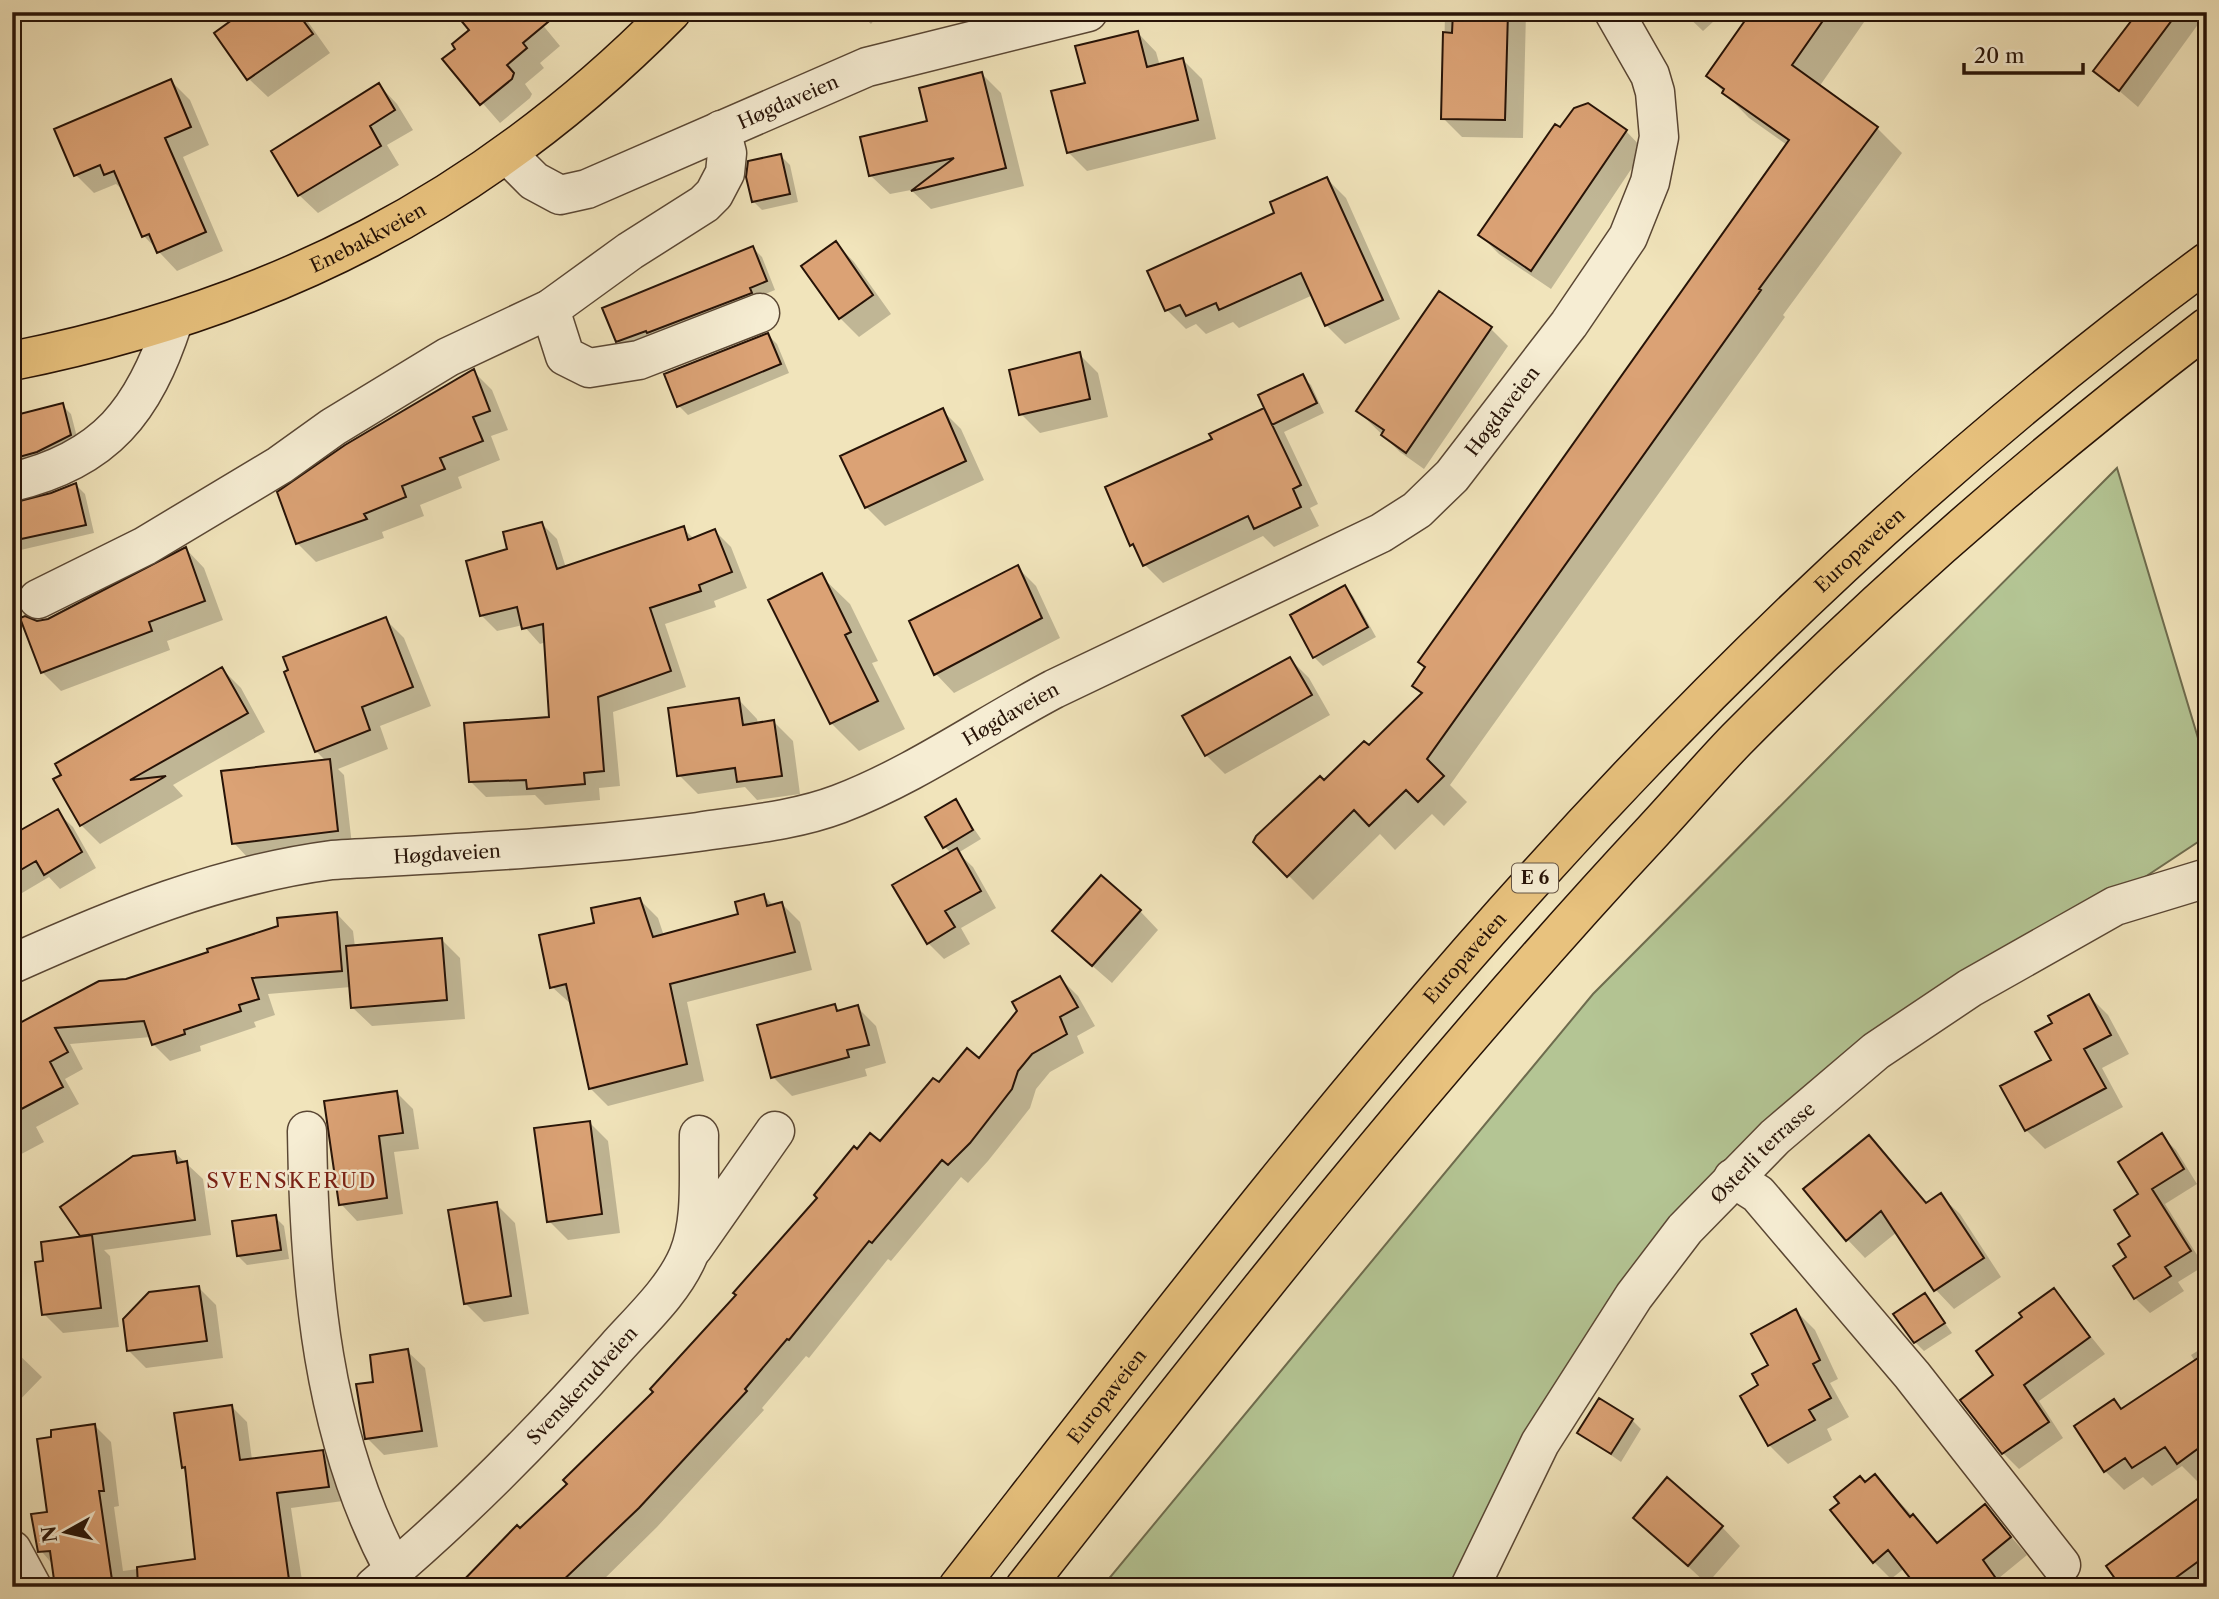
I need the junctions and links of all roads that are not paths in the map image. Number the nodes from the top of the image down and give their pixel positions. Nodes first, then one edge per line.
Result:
1 (671, 12) edge
2 (1088, 12) edge
3 (1614, 12) edge
4 (721, 130) junction
5 (508, 155) junction
6 (2207, 262) edge
7 (550, 309) junction
8 (760, 313) dead end
9 (173, 322) junction
10 (2207, 327) edge
11 (12, 361) edge
12 (12, 482) edge
13 (38, 599) dead end
14 (2207, 878) edge
15 (12, 964) edge
16 (307, 1131) dead end
17 (775, 1131) dead end
18 (699, 1135) dead end
19 (1733, 1178) junction
20 (688, 1256) junction
21 (12, 1550) edge
22 (2061, 1565) dead end
23 (384, 1578) edge
24 (32, 1587) edge
25 (958, 1587) edge
26 (1025, 1587) edge
27 (1470, 1587) edge

1 - 5 main road, Enebakkveien
2 - 4 street, Høgdaveien
3 - 15 street, Høgdaveien
4 - 5 street, Høgdaveien
4 - 7 street
5 - 9 main road, Enebakkveien
6 - 25 main road, Europaveien / E 6
7 - 8 street
7 - 13 street
9 - 11 main road, Enebakkveien
9 - 12 street
10 - 26 main road, E 6
14 - 19 street, Østerli terrasse
16 - 23 street
17 - 20 street
18 - 20 street, Svenskerudveien
19 - 22 street
19 - 27 street, Østerli terrasse
20 - 23 street, Svenskerudveien
21 - 24 street

